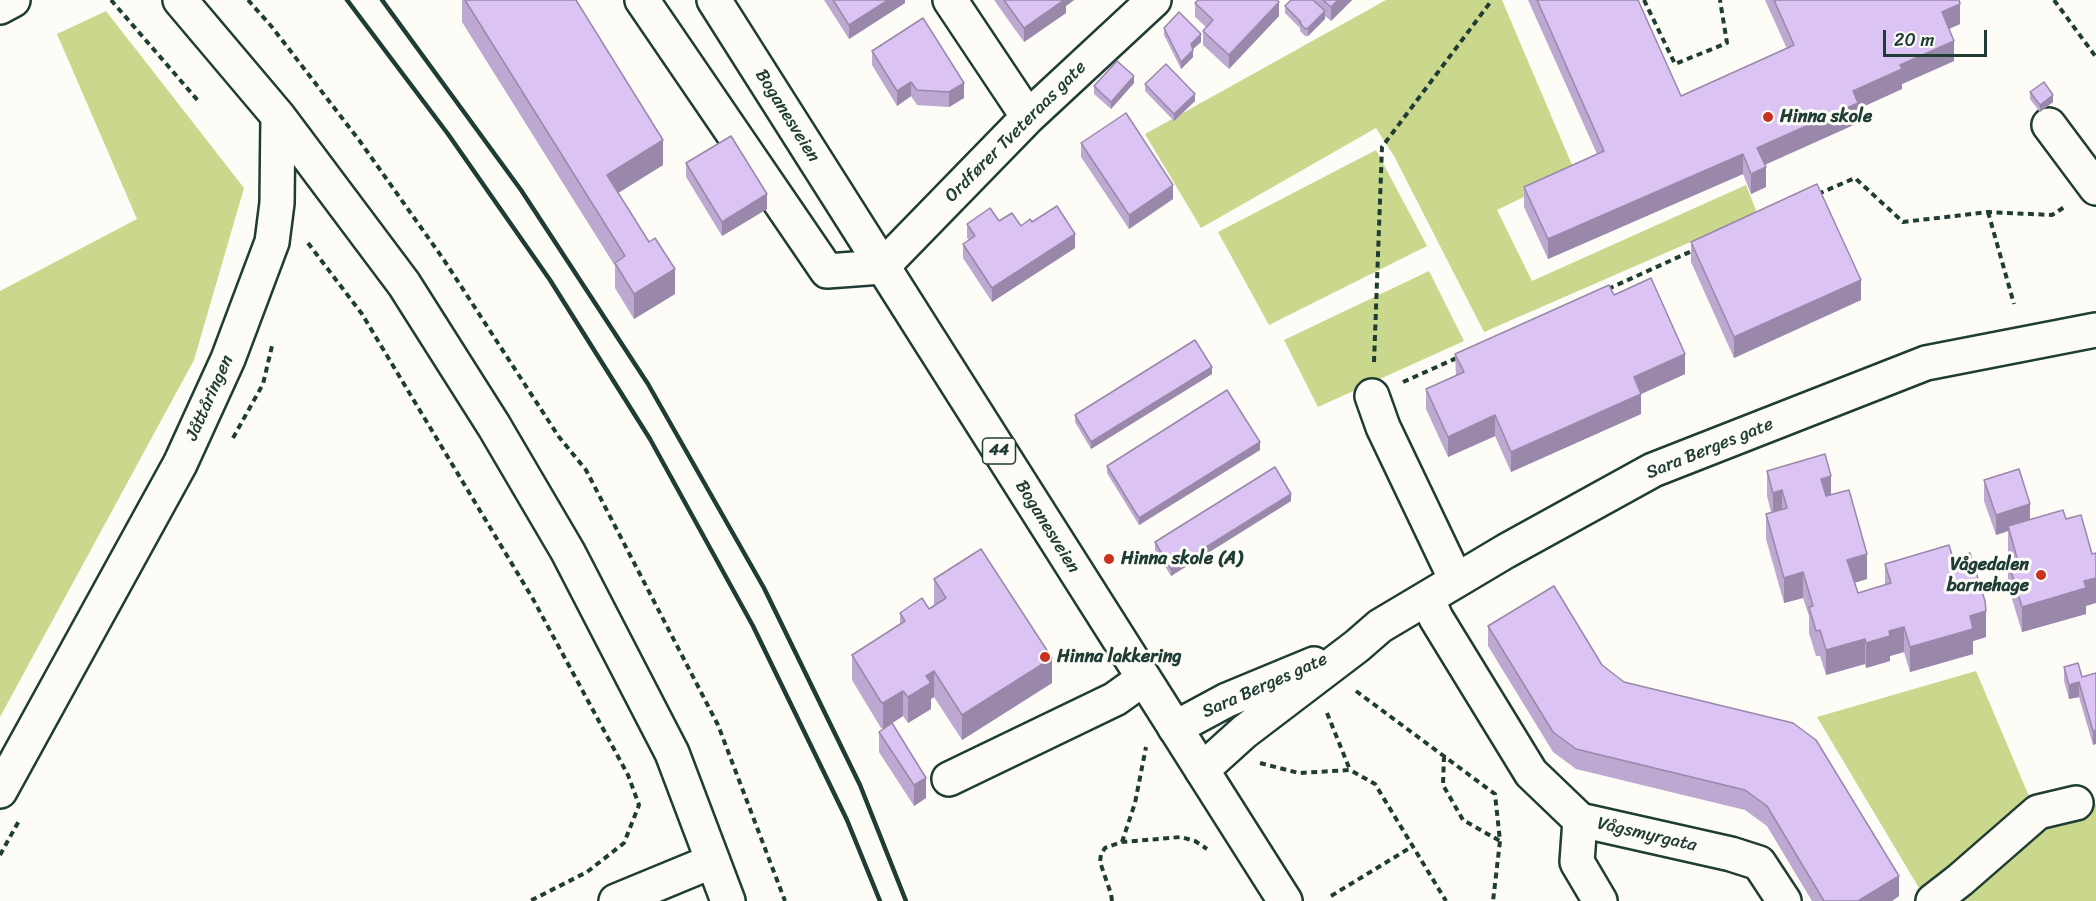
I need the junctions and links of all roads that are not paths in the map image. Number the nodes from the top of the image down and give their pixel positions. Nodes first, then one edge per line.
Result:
1 (13, 0) edge
2 (180, 0) edge
3 (642, 0) edge
4 (714, 0) edge
5 (950, 0) edge
6 (1154, 0) edge
7 (0, 7) edge
8 (278, 116) junction
9 (1028, 117) junction
10 (2049, 125) dead end
11 (2096, 187) edge
12 (882, 267) junction
13 (2096, 330) edge
14 (1372, 396) road end
15 (1456, 580) junction
16 (1426, 598) junction
17 (1357, 646) junction
18 (1143, 679) junction
19 (1175, 728) junction
20 (1202, 770) junction
21 (949, 779) dead end
22 (0, 791) edge
23 (2076, 803) dead end
24 (1580, 820) junction
25 (713, 861) junction
26 (616, 901) edge
27 (728, 901) edge
28 (1285, 901) edge
29 (1600, 901) edge
30 (1784, 901) edge
31 (1933, 901) edge

1 - 7 street
2 - 8 street
3 - 12 street
4 - 12 street, Boganesveien / 44
5 - 9 street
6 - 9 street, Ordfører Tveteraas gate
8 - 22 street, Jåttåringen
8 - 25 street
9 - 12 street, Ordfører Tveteraas gate
10 - 11 street
12 - 18 street, Boganesveien / 44
13 - 15 street, Sara Berges gate
14 - 15 street
15 - 16 street, Sara Berges gate
16 - 17 street, Sara Berges gate
16 - 24 street, Vågsmyrgata
17 - 19 street, Sara Berges gate
17 - 20 street, Sara Berges gate
18 - 19 street, Boganesveien / 44
18 - 21 street
19 - 20 street, Boganesveien / 44
20 - 28 street, Boganesveien / 44
23 - 31 street
24 - 29 street
24 - 30 street, Vågsmyrgata
25 - 26 street
25 - 27 street

